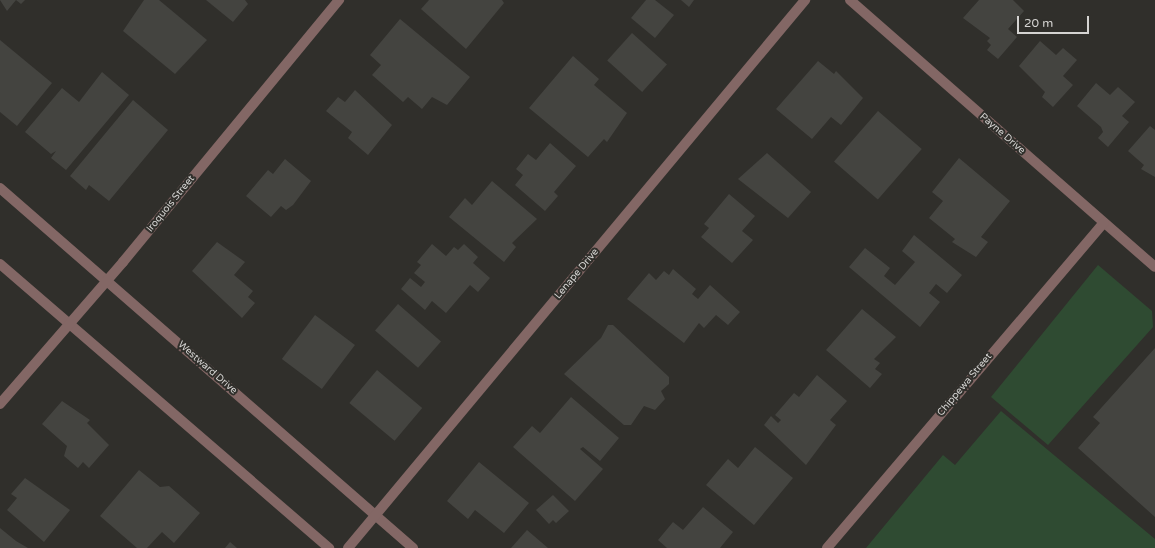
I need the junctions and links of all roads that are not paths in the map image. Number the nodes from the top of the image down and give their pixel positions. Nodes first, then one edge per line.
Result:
1 (339, 0) edge
2 (805, 0) edge
3 (850, 0) edge
4 (0, 188) edge
5 (1104, 223) junction
6 (0, 264) edge
7 (1155, 267) edge
8 (107, 281) junction
9 (69, 323) junction
10 (0, 404) edge
11 (376, 515) junction
12 (329, 548) edge
13 (348, 548) edge
14 (414, 548) edge
15 (827, 548) edge

1 - 8 street, Iroquois Street
2 - 11 street, Lenape Drive
3 - 5 street, Payne Drive
4 - 8 street, Westward Drive
5 - 7 street, Payne Drive
5 - 15 street, Chippewa Street
6 - 9 street
8 - 9 street, Iroquois Street
8 - 11 street, Westward Drive
9 - 10 street, Iroquois Street
9 - 12 street
11 - 13 street, Lenape Drive
11 - 14 street, Westward Drive

